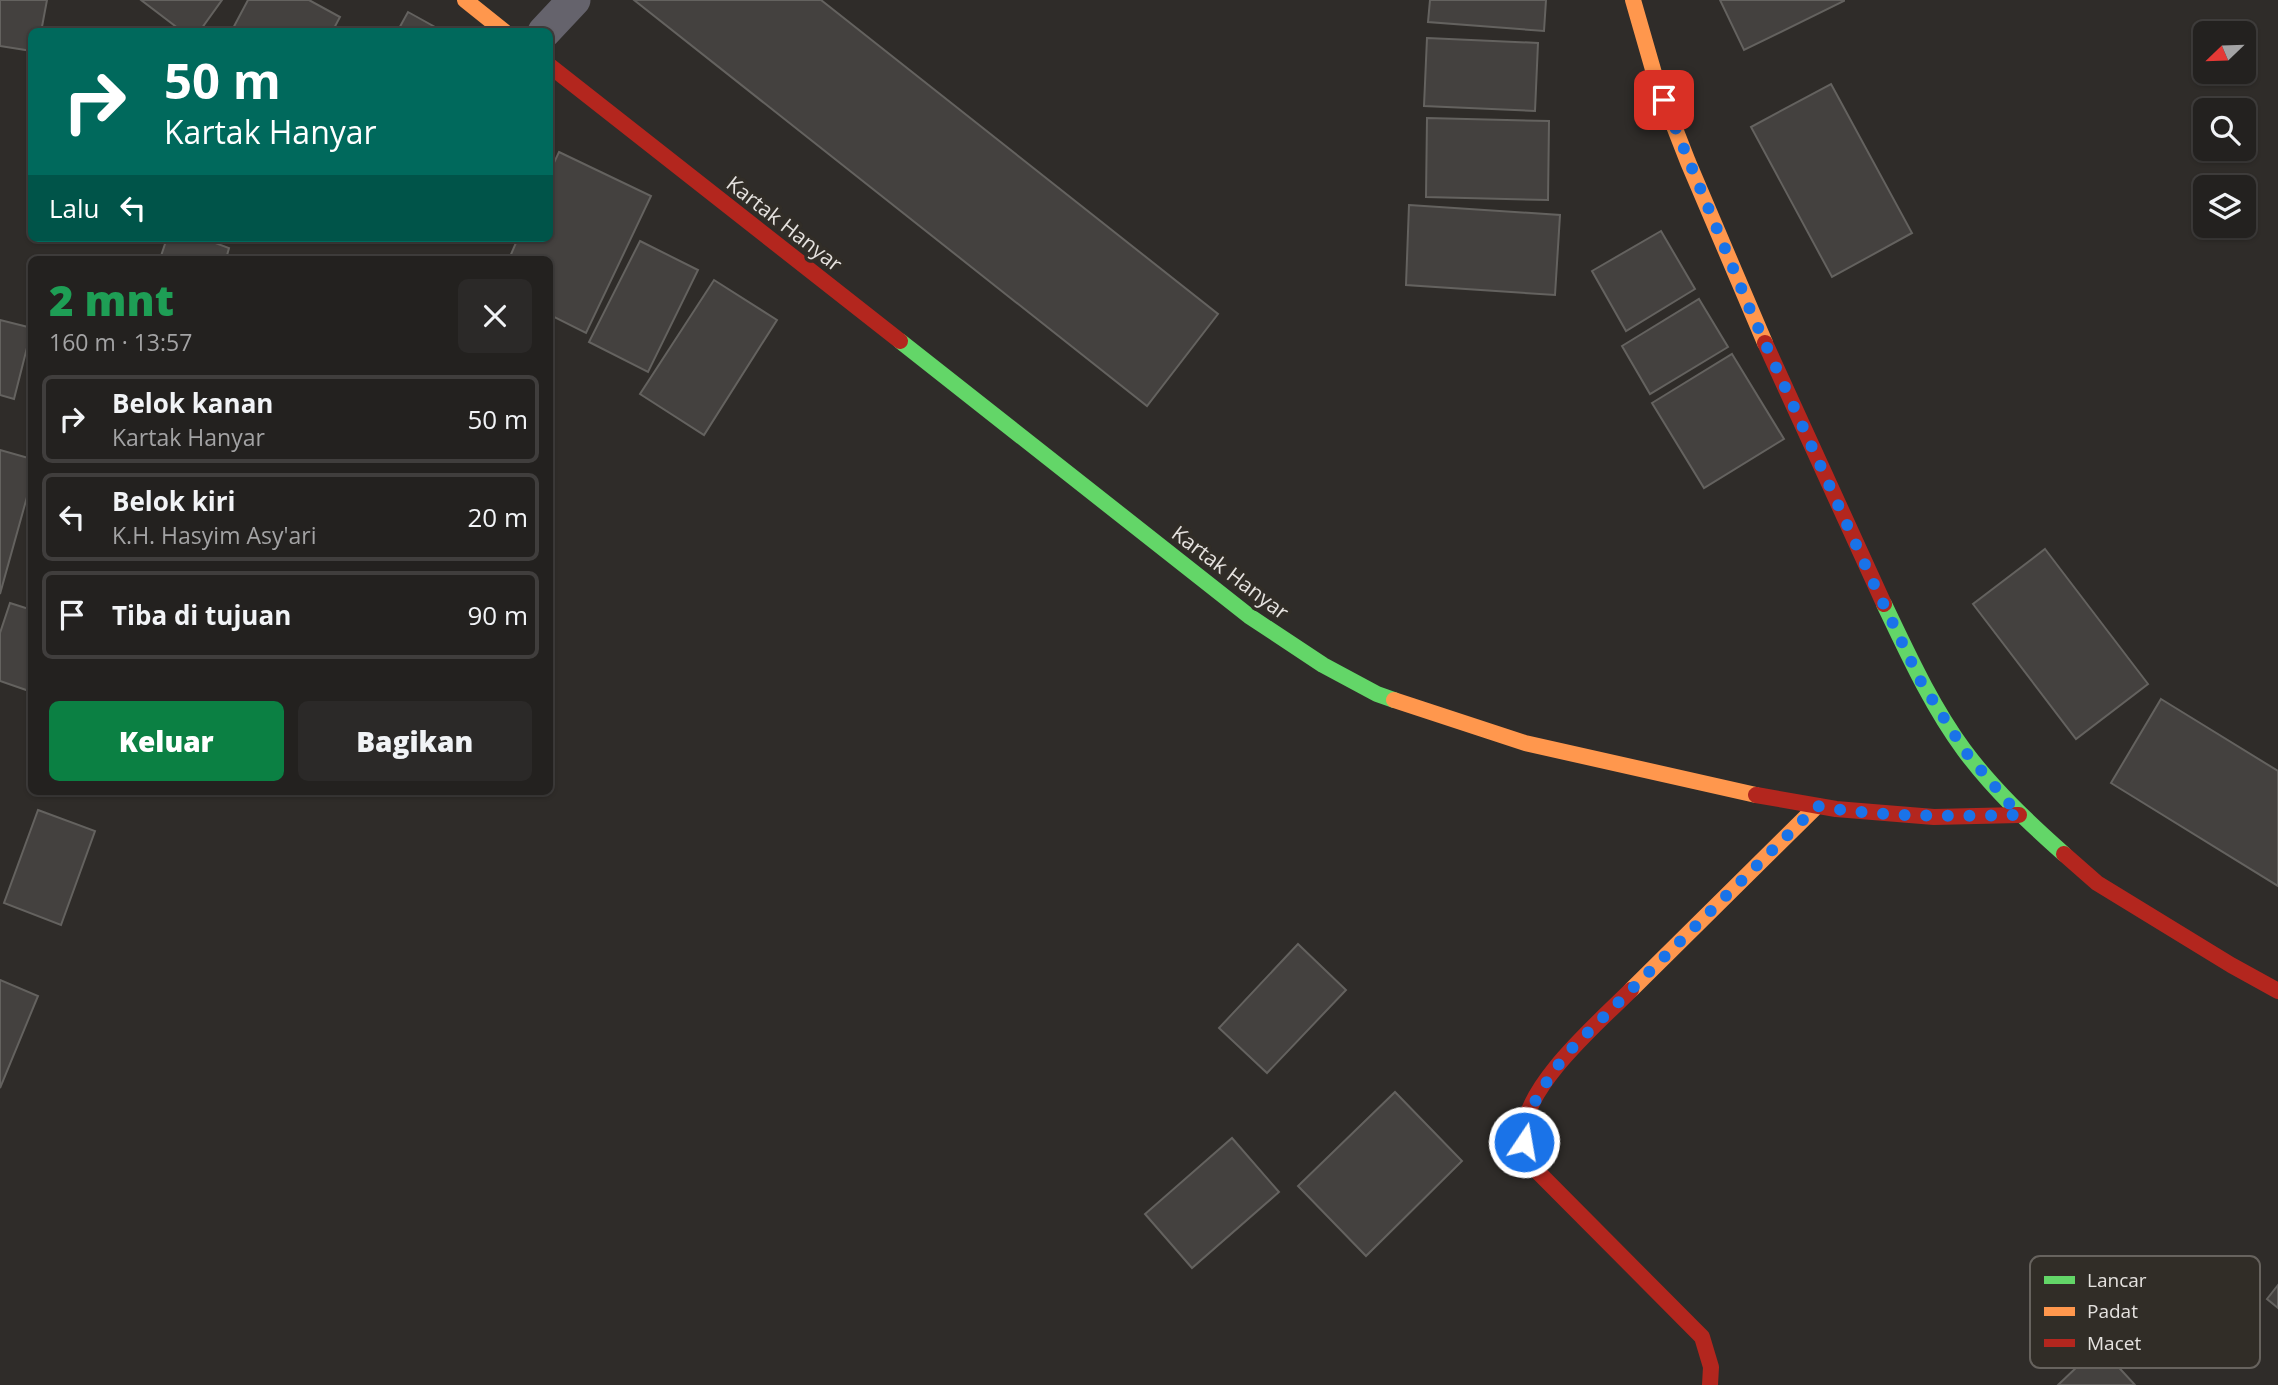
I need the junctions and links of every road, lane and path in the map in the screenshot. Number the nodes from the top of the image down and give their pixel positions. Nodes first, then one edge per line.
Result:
1 (465, 0) edge
2 (575, 0) edge
3 (1633, 0) edge
4 (500, 28) edge
5 (548, 28) edge
6 (553, 68) edge
7 (1817, 806) junction
8 (2019, 815) junction
9 (2278, 991) edge
10 (1710, 1385) edge

1 - 4 street
2 - 5 lane
3 - 8 street
6 - 7 street, Kartak Hanyar
7 - 8 street, Kartak Hanyar
7 - 10 street
8 - 9 street

